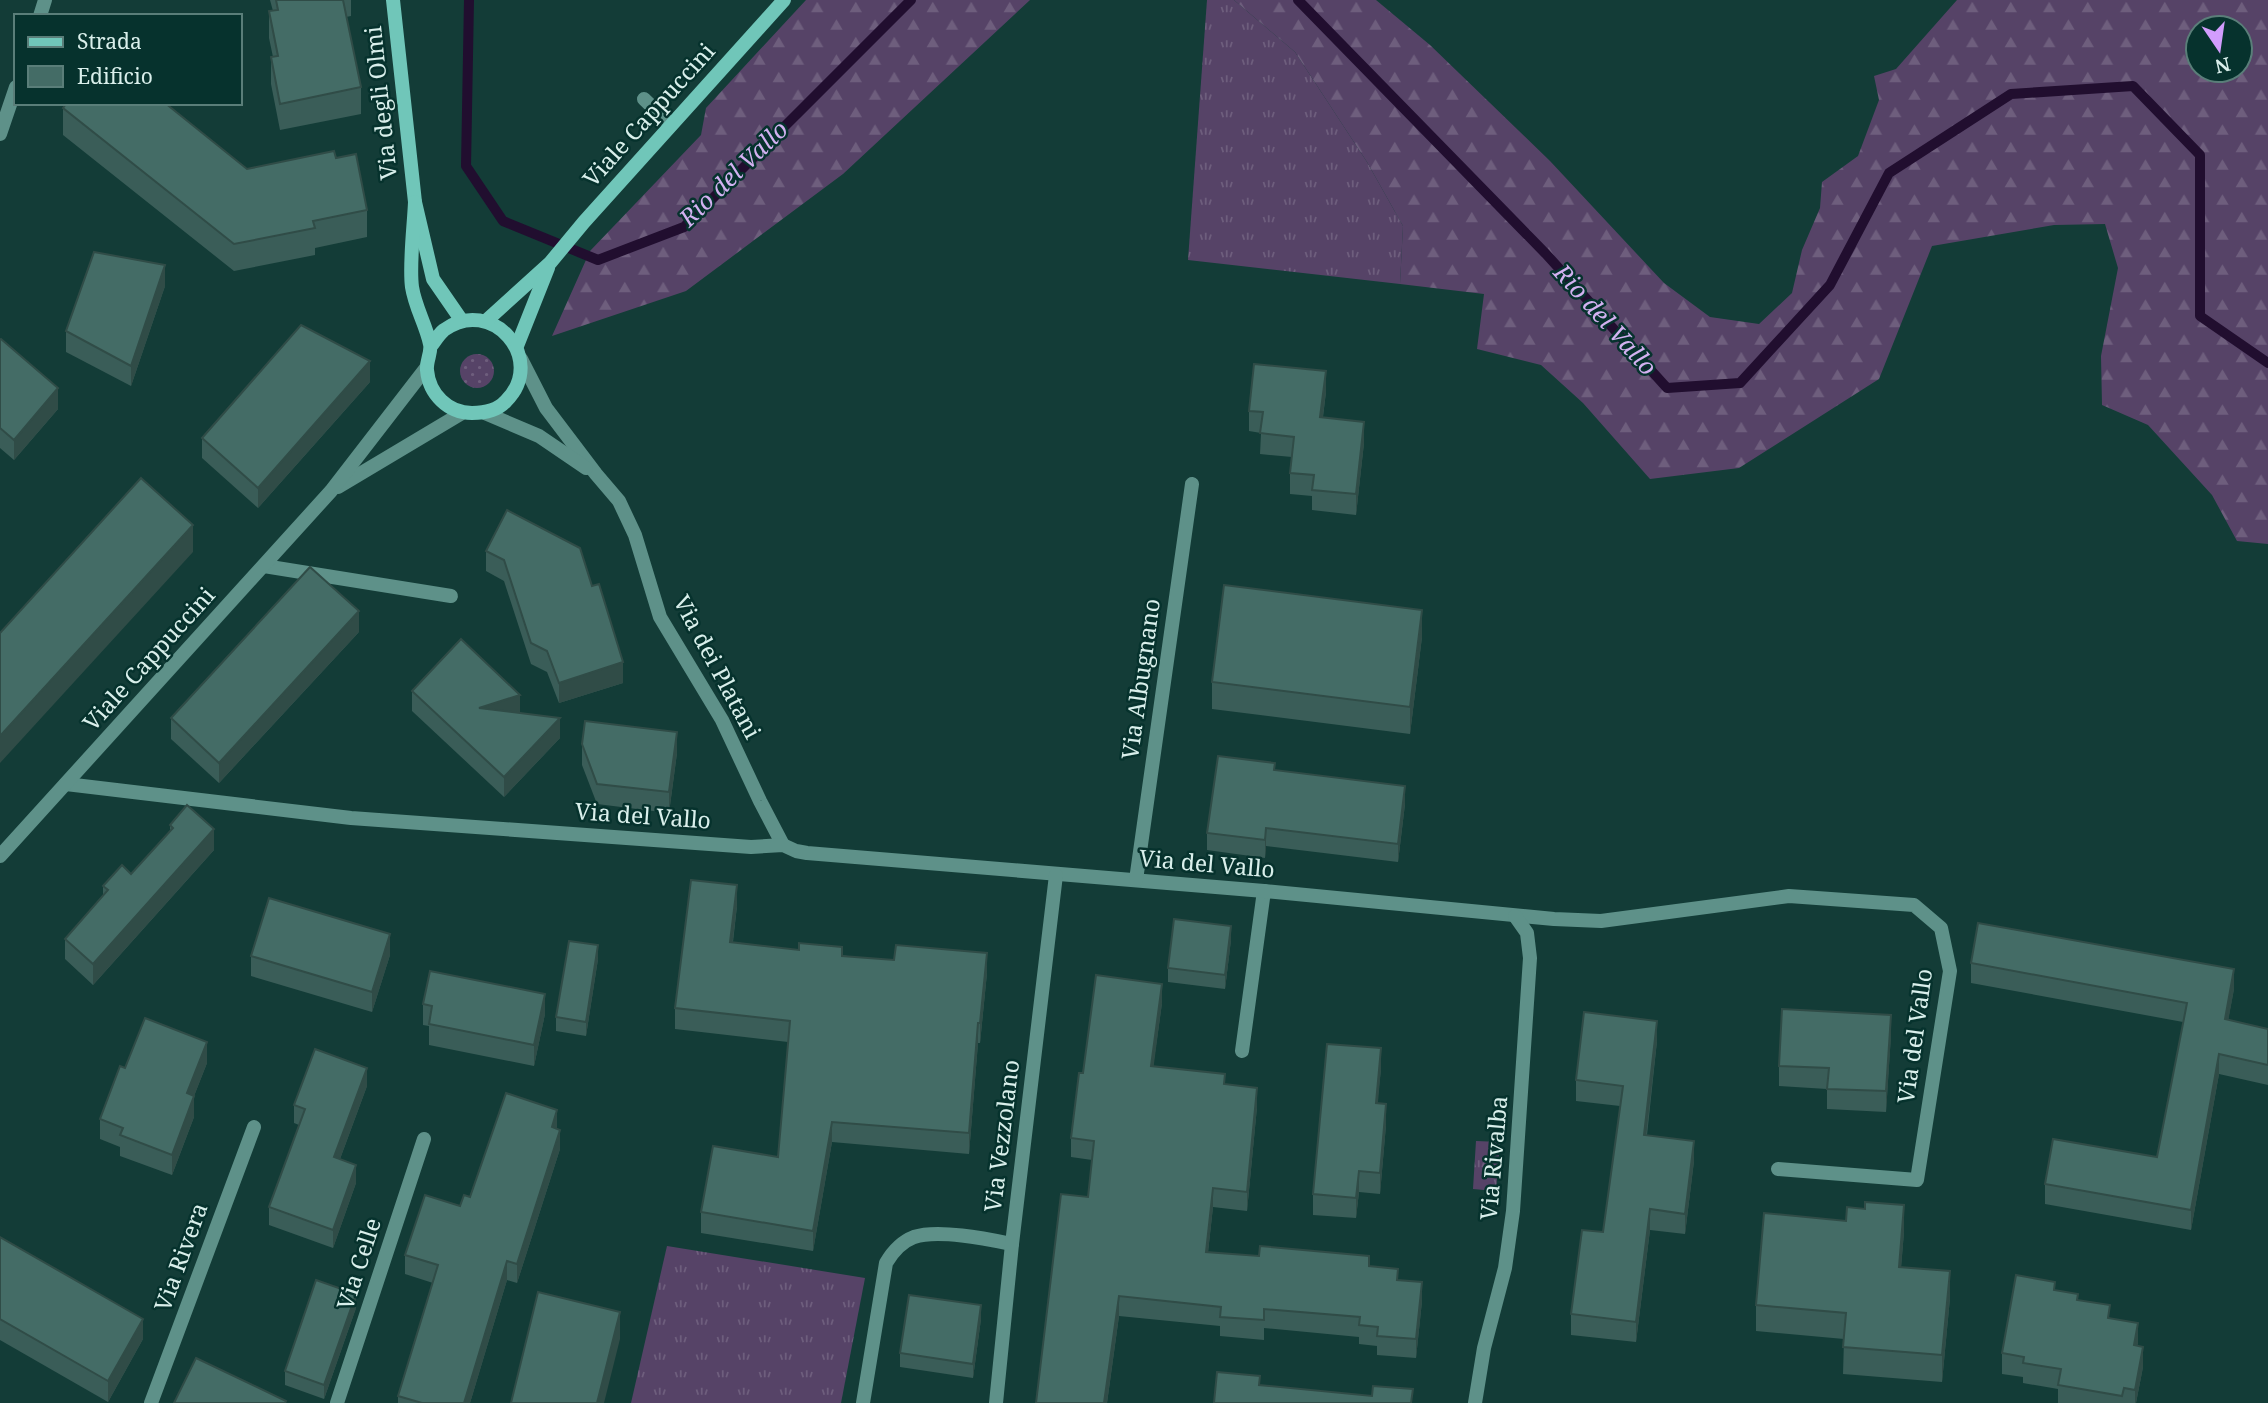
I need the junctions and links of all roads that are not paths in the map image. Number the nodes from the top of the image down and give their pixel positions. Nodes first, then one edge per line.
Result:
1 (393, 0) edge
2 (784, 0) edge
3 (14, 93) edge
4 (644, 99) dead end
5 (671, 125) junction
6 (0, 134) edge
7 (415, 202) junction
8 (550, 263) junction
9 (462, 321) junction
10 (486, 321) junction
11 (431, 346) junction
12 (519, 353) junction
13 (426, 368) junction
14 (462, 413) junction
15 (485, 414) junction
16 (596, 474) junction
17 (1192, 484) dead end
18 (331, 491) junction
19 (264, 566) junction
20 (451, 596) dead end
21 (66, 784) junction
22 (783, 845) junction
23 (0, 856) edge
24 (1056, 875) junction
25 (1136, 880) junction
26 (1264, 891) junction
27 (1515, 916) junction
28 (1242, 1051) dead end
29 (254, 1127) dead end
30 (424, 1139) dead end
31 (1778, 1169) dead end
32 (1012, 1244) junction
33 (151, 1403) edge
34 (337, 1403) edge
35 (863, 1403) edge
36 (996, 1403) edge
37 (1475, 1403) edge

1 - 7 main road, Via degli Olmi
2 - 5 main road, Viale Cappuccini
3 - 6 street
4 - 5 street
5 - 8 main road, Viale Cappuccini
7 - 9 main road, Via degli Olmi
7 - 11 main road, Via degli Olmi
8 - 10 main road, Viale Cappuccini
8 - 12 main road, Viale Cappuccini
9 - 10 main road
9 - 11 main road
10 - 12 main road
11 - 13 main road
12 - 15 main road
12 - 16 street, Via dei Platani
13 - 14 main road
13 - 18 street, Viale Cappuccini
14 - 15 main road
14 - 18 street, Viale Cappuccini
15 - 16 street, Via dei Platani
16 - 22 street, Via dei Platani
17 - 25 street, Via Albugnano
18 - 19 street, Viale Cappuccini
19 - 20 street
19 - 21 street, Viale Cappuccini
21 - 22 street, Via del Vallo
21 - 23 street, Viale Cappuccini
22 - 24 street, Via del Vallo
24 - 25 street, Via del Vallo
24 - 32 street, Via Vezzolano
25 - 26 street, Via del Vallo
26 - 27 street, Via del Vallo
26 - 28 street
27 - 31 street, Via del Vallo
27 - 37 street, Via Rivalba
29 - 33 street, Via Rivera
30 - 34 street, Via Celle
32 - 35 street
32 - 36 street, Via Vezzolano

